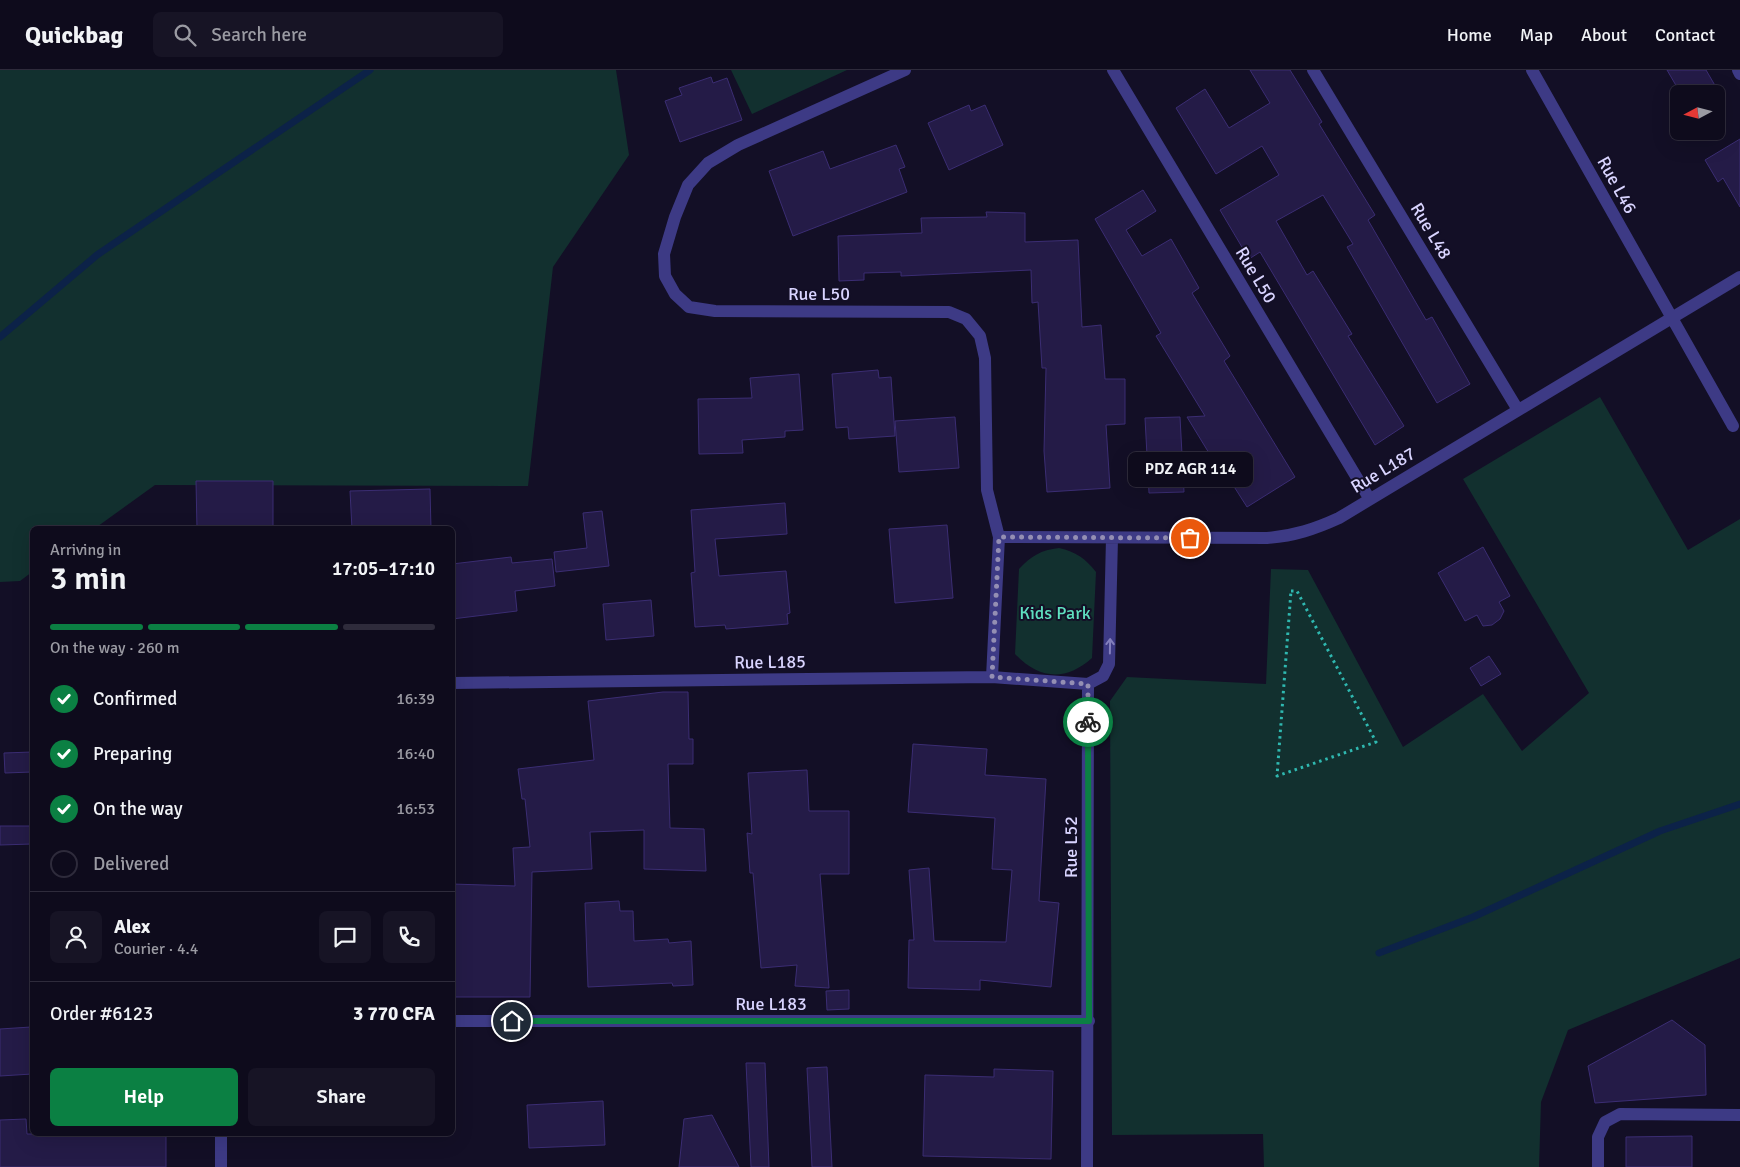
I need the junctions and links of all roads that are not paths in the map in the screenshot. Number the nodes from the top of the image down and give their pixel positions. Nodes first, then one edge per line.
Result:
1 (906, 70) edge
2 (1113, 70) edge
3 (1313, 70) edge
4 (1532, 70) edge
5 (1738, 70) edge
6 (1740, 74) edge
7 (1740, 277) edge
8 (1672, 318) junction
9 (1518, 410) junction
10 (1733, 426) dead end
11 (1369, 498) junction
12 (999, 537) junction
13 (1112, 538) junction
14 (992, 677) junction
15 (455, 683) edge
16 (1088, 684) junction
17 (455, 1021) edge
18 (1089, 1021) junction
19 (1740, 1115) edge
20 (221, 1136) edge
21 (221, 1167) edge
22 (1087, 1167) edge
23 (1598, 1167) edge

1 - 12 street, Rue L50
2 - 11 street, Rue L50
3 - 9 street, Rue L48
4 - 8 street, Rue L46
5 - 6 street
7 - 8 street, Rue L187
8 - 9 street, Rue L187
8 - 10 street, Rue L46
9 - 11 street, Rue L187
11 - 13 street, Rue L187
12 - 13 street, Rue L187
12 - 14 street, Rue L50
16 -> 13 street
14 - 15 street, Rue L185
14 - 16 street, Rue L185
16 - 18 street, Rue L52
17 - 18 street, Rue L183
18 - 22 street, Rue L52
19 - 23 street
20 - 21 street

